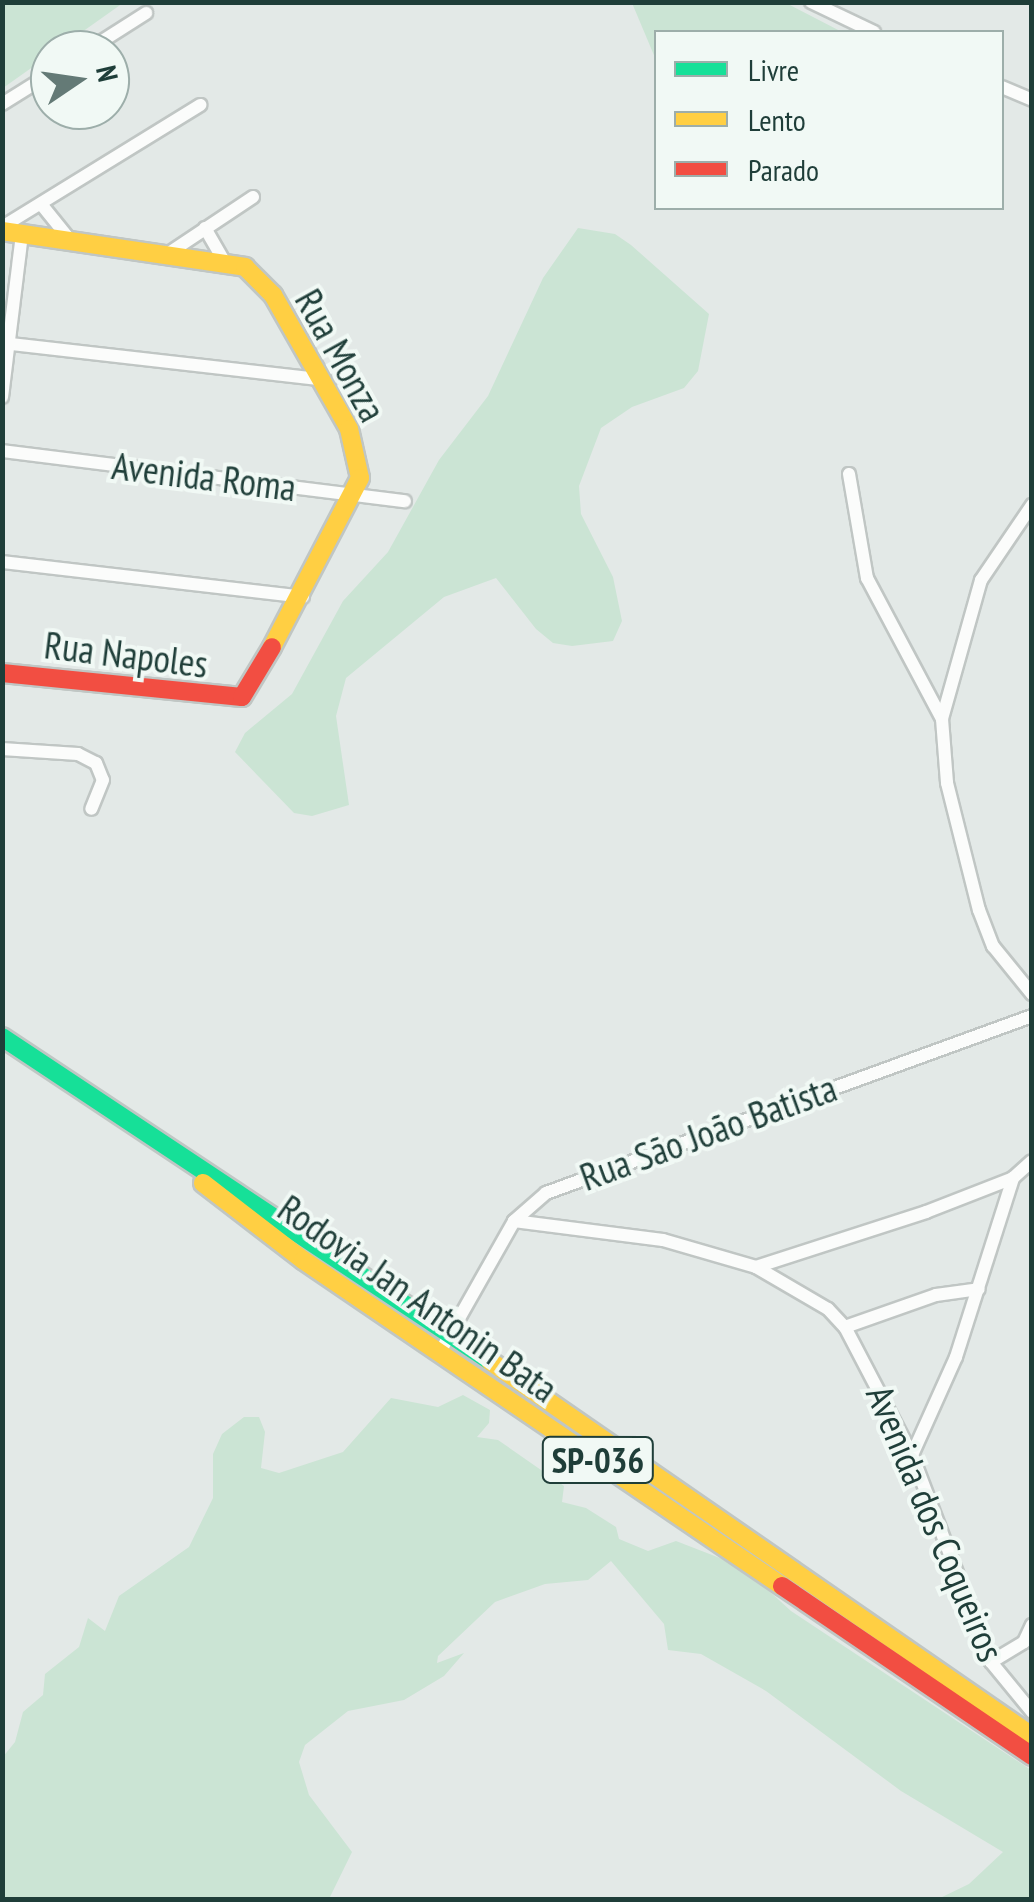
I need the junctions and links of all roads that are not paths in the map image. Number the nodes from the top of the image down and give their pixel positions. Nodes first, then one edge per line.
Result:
1 (811, 2) edge
2 (146, 13) dead end
3 (119, 30) edge
4 (870, 30) edge
5 (30, 86) edge
6 (1004, 87) edge
7 (1032, 100) edge
8 (2, 104) edge
9 (200, 105) dead end
10 (254, 197) dead end
11 (41, 204) junction
12 (205, 228) junction
13 (2, 229) edge
14 (22, 235) junction
15 (70, 240) junction
16 (169, 253) junction
17 (224, 261) junction
18 (6, 343) edge
19 (319, 379) junction
20 (2, 397) edge
21 (2, 450) edge
22 (849, 474) dead end
23 (356, 495) junction
24 (405, 501) dead end
25 (1032, 505) edge
26 (2, 562) edge
27 (303, 598) junction
28 (2, 672) edge
29 (242, 697) joint
30 (942, 719) junction
31 (2, 750) edge
32 (91, 809) dead end
33 (1032, 994) edge
34 (1032, 1016) edge
35 (2, 1037) edge
36 (172, 1155) junction
37 (1032, 1162) edge
38 (1013, 1178) junction
39 (514, 1221) junction
40 (756, 1267) junction
41 (980, 1289) junction
42 (845, 1327) junction
43 (450, 1333) junction
44 (440, 1352) junction
45 (912, 1455) junction
46 (1032, 1624) edge
47 (991, 1662) junction
48 (1032, 1712) edge
49 (1032, 1736) edge
50 (1032, 1756) edge

1 - 4 street
2 - 3 street
5 - 8 street
6 - 7 street
9 - 11 street
10 - 12 street
11 - 13 street
11 - 15 street
12 - 16 street
12 - 17 street
13 - 14 main road, Rua Monza
14 - 15 main road, Rua Monza
14 - 18 street
15 - 16 main road, Rua Monza
16 - 17 main road, Rua Monza
17 - 19 main road, Rua Monza
18 - 19 street
18 - 20 street
19 - 23 main road, Rua Monza
21 - 23 street, Avenida Roma
22 - 30 street
23 - 24 street, Avenida Roma
23 - 27 main road, Rua Monza
25 - 30 street
26 - 27 street
27 - 29 main road, Rua Monza
28 - 29 main road, Rua Napoles
30 - 33 street
31 - 32 street
34 - 39 street, Rua São João Batista
35 - 36 main road, Rodovia Jan Antonin Bata / SP-036
36 - 43 main road, Rodovia Jan Antonin Bata / SP-036
36 - 44 main road, Rodovia Jan Antonin Bata / SP-036
37 - 38 street
38 - 40 street
38 - 41 street
39 - 40 street, Avenida dos Coqueiros
39 - 43 street, Rua São João Batista
40 - 42 street, Avenida dos Coqueiros
41 - 42 street
41 - 45 street
42 - 45 street, Avenida dos Coqueiros
43 - 44 street, Rua São João Batista
43 - 49 main road, Rodovia Jan Antonin Bata / SP-036
44 - 50 main road, Rodovia Jan Antonin Bata / SP-036
45 - 47 street, Avenida dos Coqueiros
46 - 47 street
47 - 48 street, Avenida dos Coqueiros

